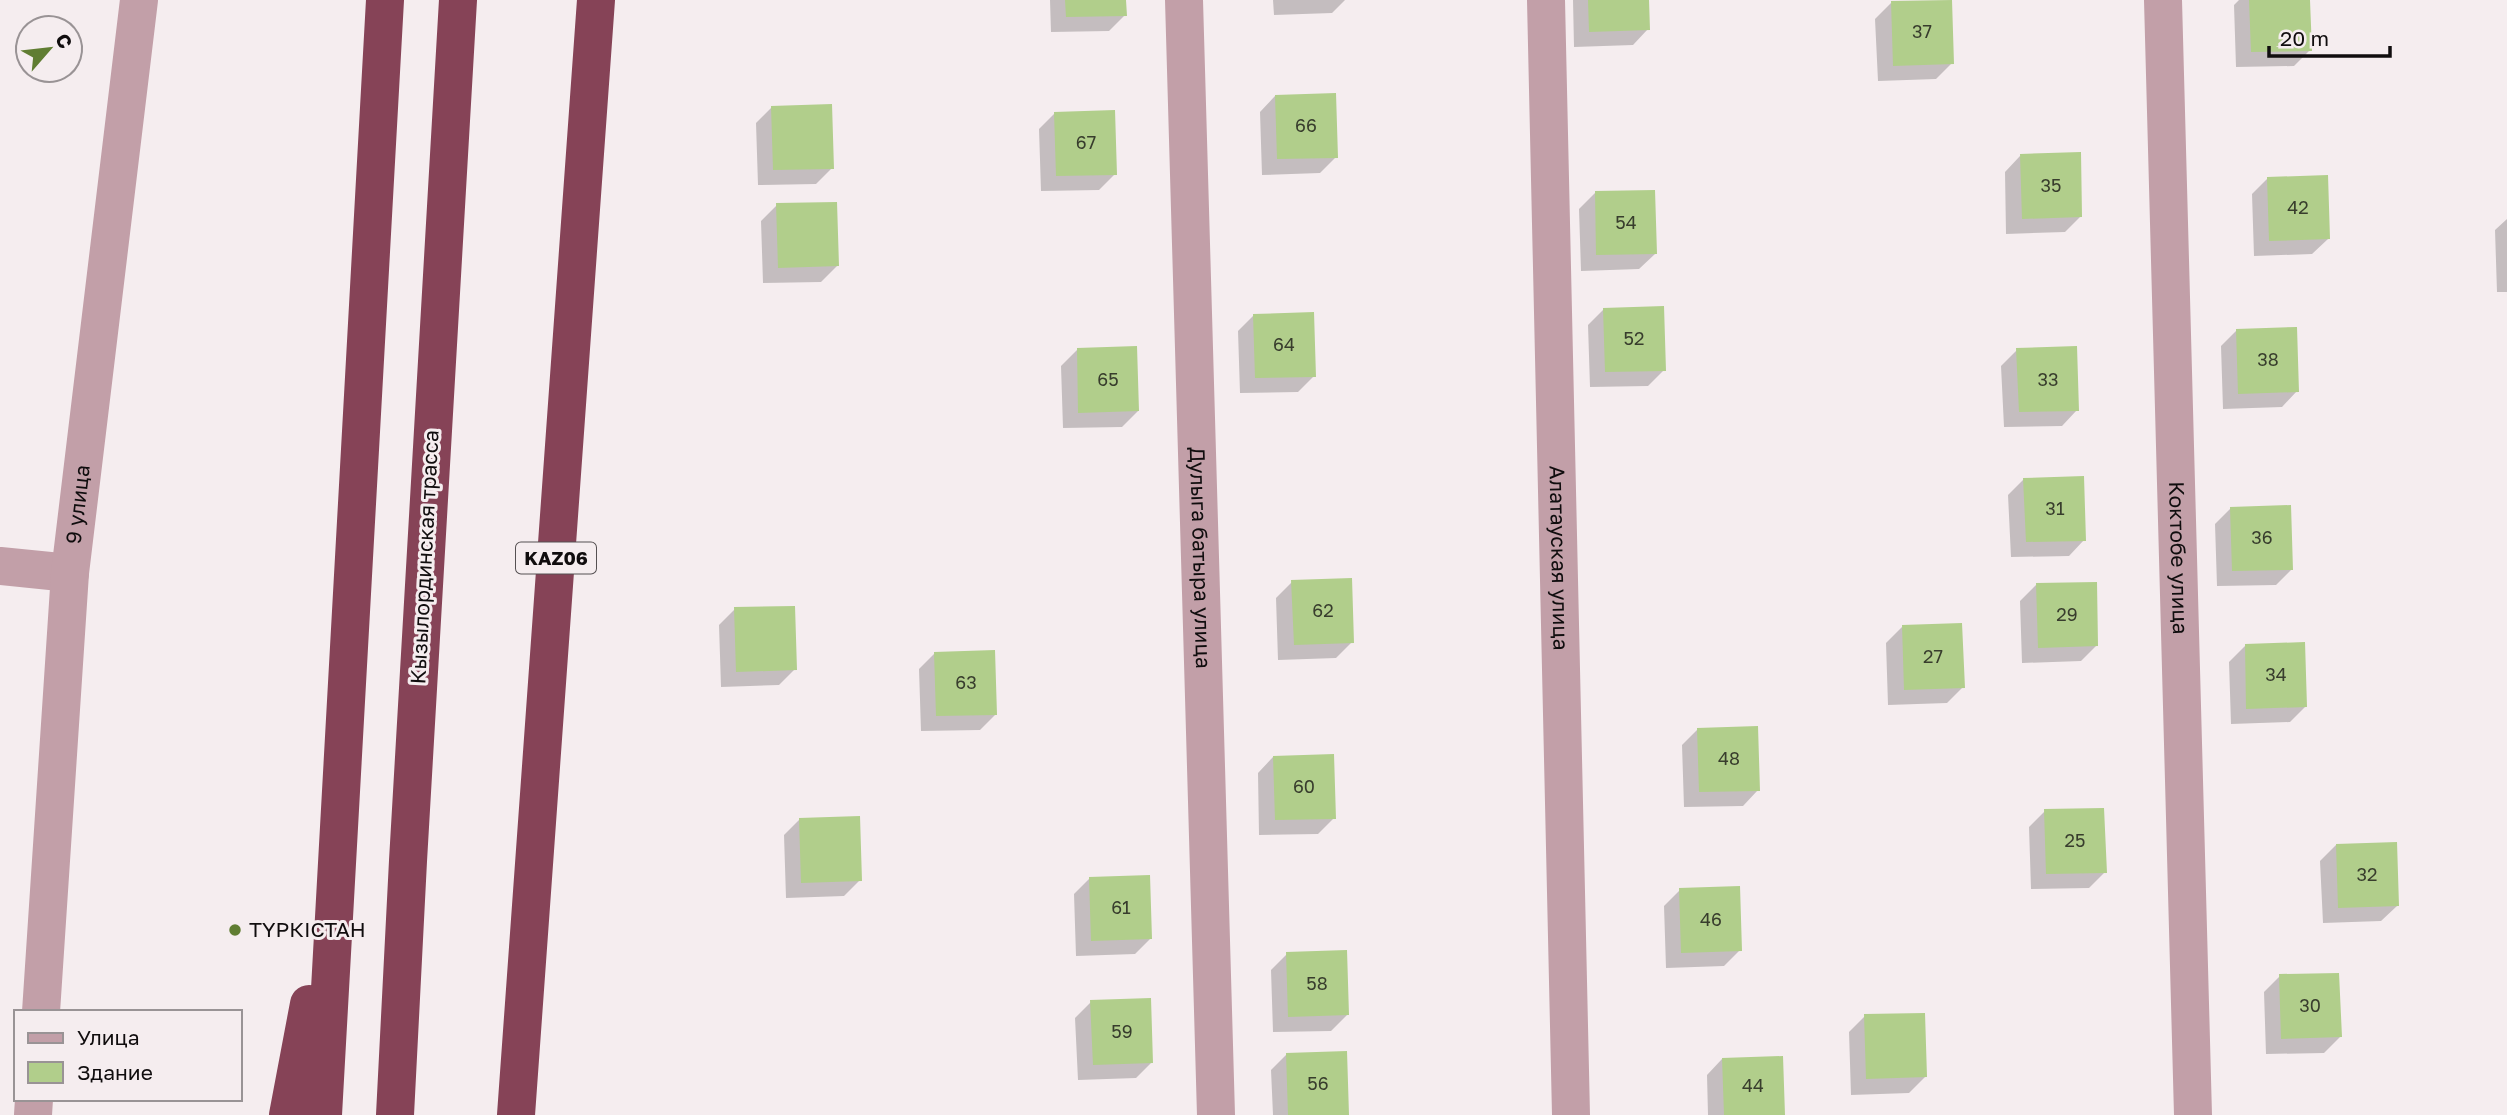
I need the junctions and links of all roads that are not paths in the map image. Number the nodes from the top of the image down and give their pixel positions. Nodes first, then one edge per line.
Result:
1 (139, 0) edge
2 (385, 0) edge
3 (458, 0) edge
4 (596, 0) edge
5 (1184, 0) edge
6 (1546, 0) edge
7 (2163, 0) edge
8 (0, 566) edge
9 (70, 573) junction
10 (338, 855) junction
11 (41, 1010) edge
12 (288, 1115) edge
13 (323, 1115) edge
14 (395, 1115) edge
15 (516, 1115) edge
16 (1216, 1115) edge
17 (1572, 1115) edge
18 (2193, 1115) edge

1 - 9 street, 9 улица
2 - 10 highway
3 - 14 highway, Кызылординская трасса
4 - 15 highway, KАZ06
5 - 16 street, Дулыга батыра улица
6 - 17 street, Алатауская улица
7 - 18 street, Коктобе улица
8 - 9 street
9 - 11 street, 9 улица
10 - 12 highway
10 - 13 highway

